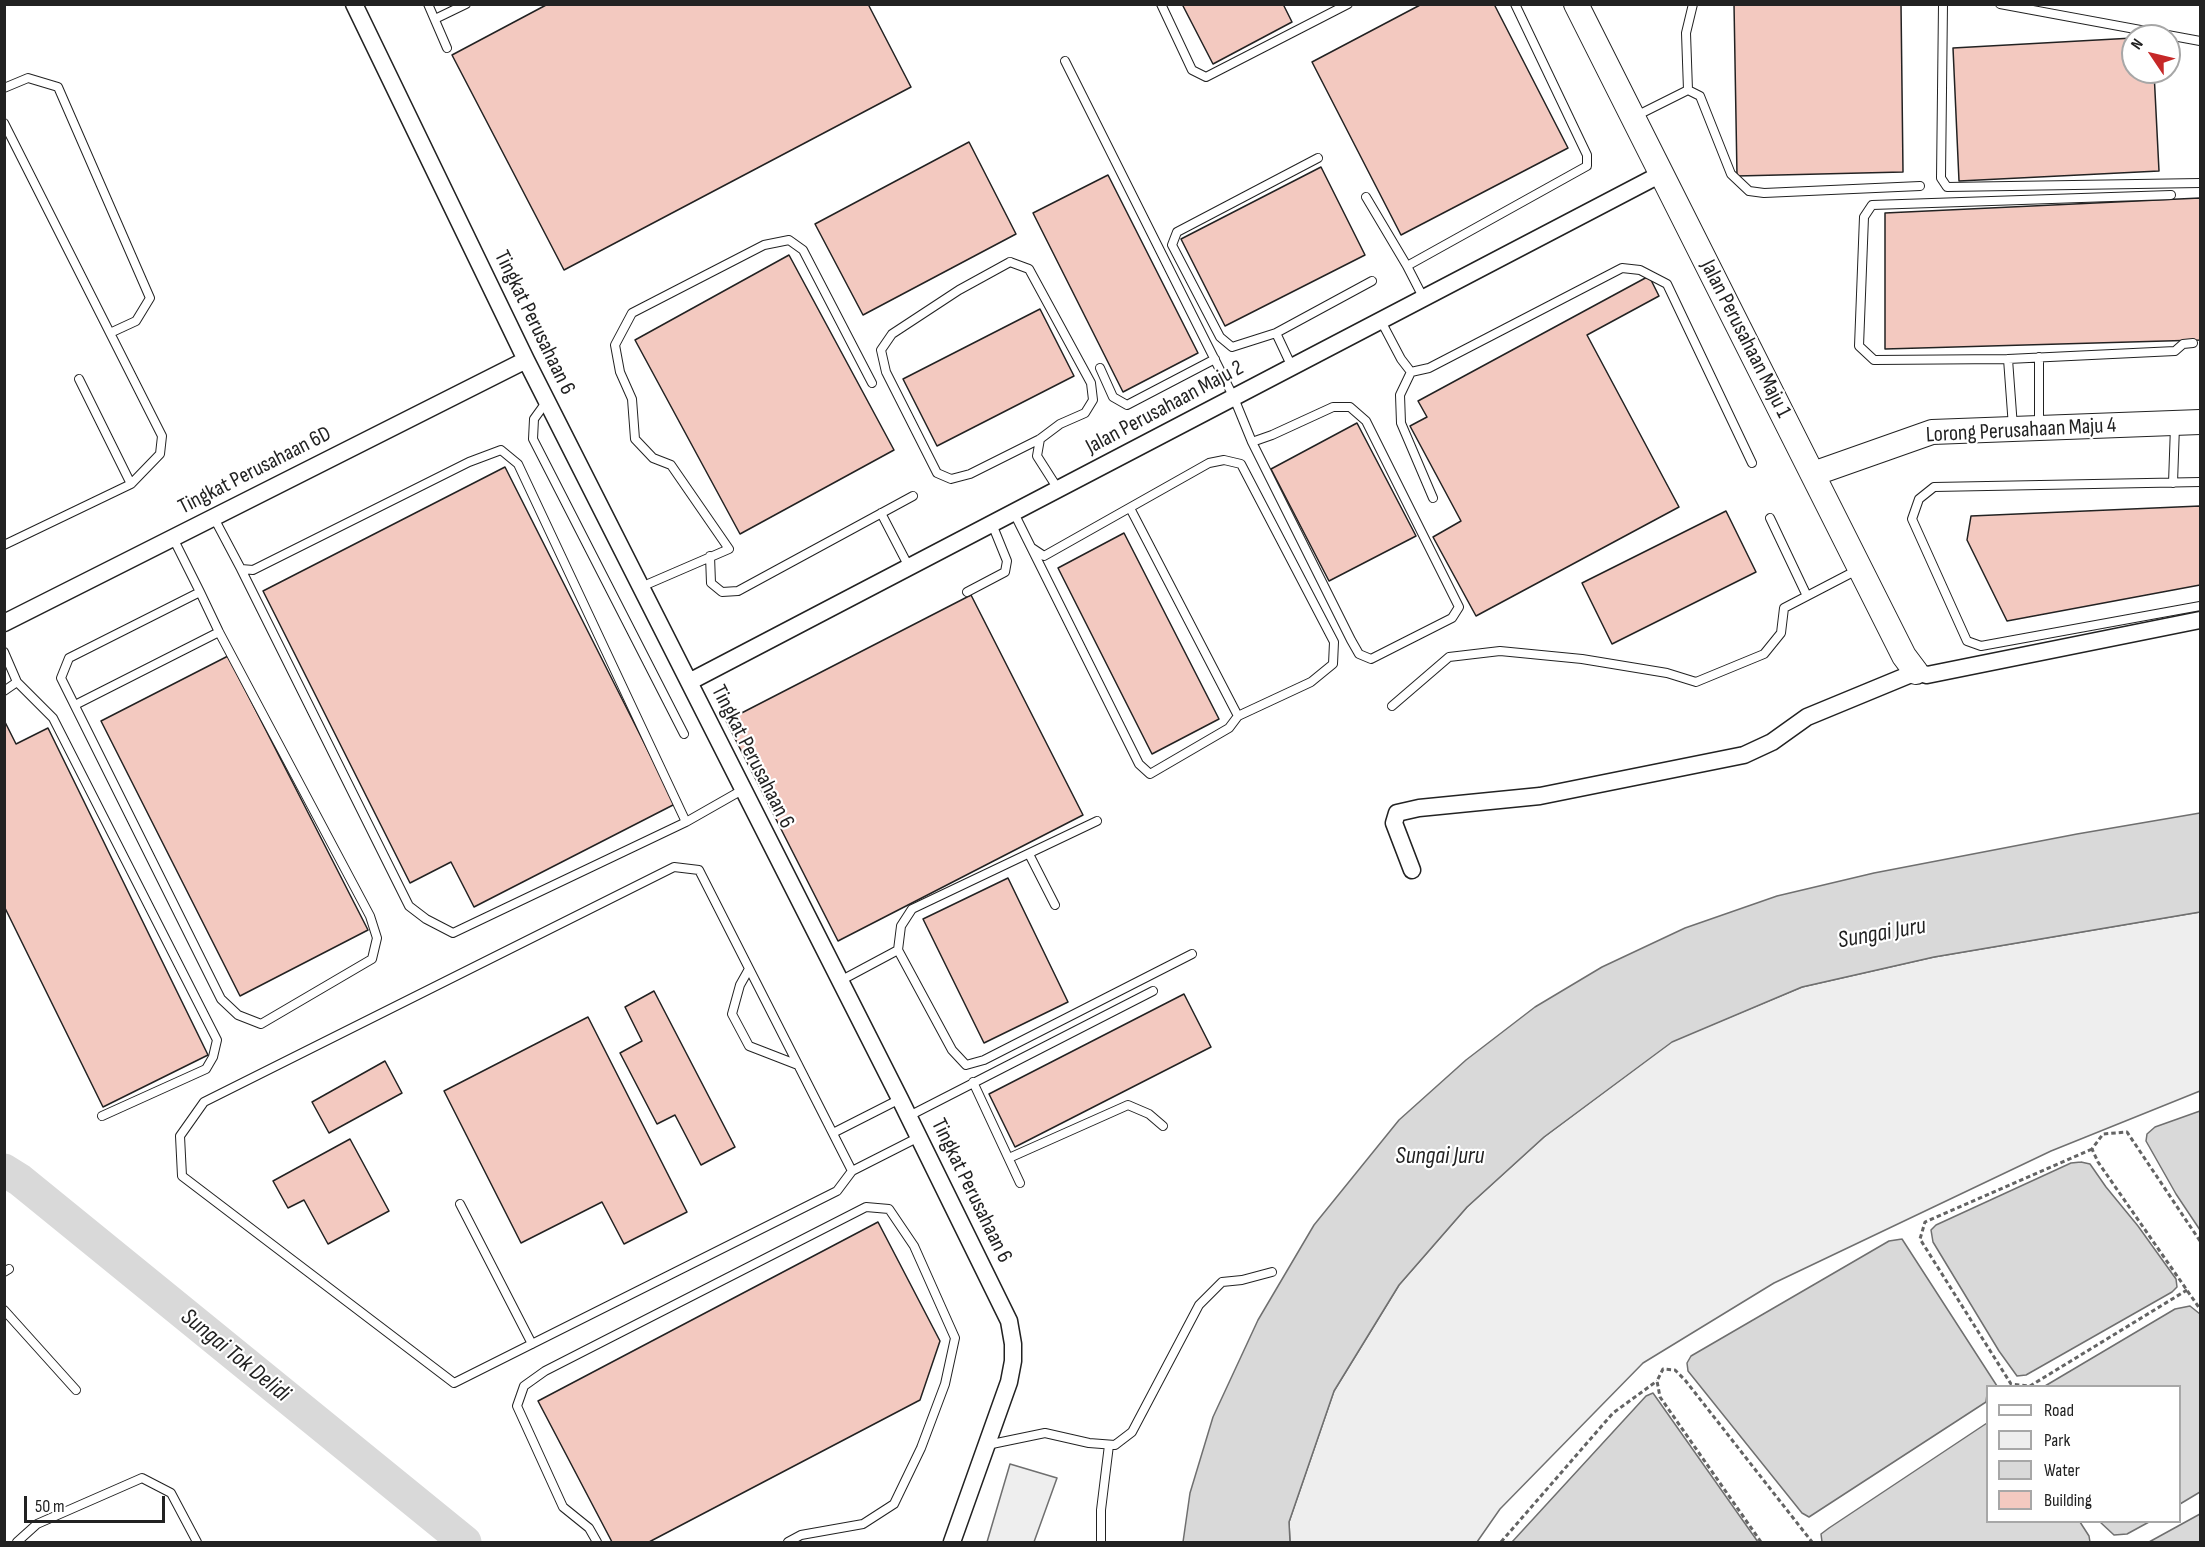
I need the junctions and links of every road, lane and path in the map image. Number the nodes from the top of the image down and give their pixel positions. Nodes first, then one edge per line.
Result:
1 (354, 4) edge
2 (428, 4) edge
3 (466, 4) edge
4 (1161, 4) edge
5 (1348, 4) edge
6 (1515, 4) edge
7 (1576, 4) edge
8 (1694, 4) edge
9 (1943, 4) edge
10 (2000, 4) edge
11 (435, 19) junction
12 (2200, 41) edge
13 (447, 48) dead end
14 (1065, 61) dead end
15 (4, 88) edge
16 (1688, 90) junction
17 (1633, 117) junction
18 (4, 123) edge
19 (1318, 158) dead end
20 (1661, 174) junction
21 (2200, 183) edge
22 (1920, 186) dead end
23 (2171, 195) dead end
24 (1366, 197) dead end
25 (1407, 266) junction
26 (1372, 281) dead end
27 (1424, 298) junction
28 (1381, 321) junction
29 (110, 333) junction
30 (1276, 333) junction
31 (2193, 343) dead end
32 (2038, 357) junction
33 (2008, 358) junction
34 (1215, 359) junction
35 (526, 360) junction
36 (1292, 367) junction
37 (1100, 368) dead end
38 (1411, 372) junction
39 (79, 379) dead end
40 (872, 383) dead end
41 (1234, 398) junction
42 (547, 400) junction
43 (2200, 422) edge
44 (2176, 423) junction
45 (2039, 428) junction
46 (2013, 429) junction
47 (1040, 438) junction
48 (1252, 442) junction
49 (1752, 463) dead end
50 (1813, 474) junction
51 (2200, 482) edge
52 (2172, 483) junction
53 (131, 484) junction
54 (1058, 489) junction
55 (913, 496) dead end
56 (1433, 498) dead end
57 (1130, 508) junction
58 (881, 513) junction
59 (1014, 513) junction
60 (214, 518) junction
61 (1770, 518) dead end
62 (992, 524) junction
63 (173, 538) junction
64 (4, 545) edge
65 (1032, 548) junction
66 (710, 556) junction
67 (909, 567) junction
68 (1860, 568) junction
69 (241, 569) junction
70 (641, 587) junction
71 (200, 592) junction
72 (967, 592) dead end
73 (1808, 596) junction
74 (2200, 606) edge
75 (2200, 620) edge
76 (4, 623) edge
77 (219, 632) junction
78 (4, 652) edge
79 (1916, 672) junction
80 (17, 682) junction
81 (689, 682) junction
82 (4, 691) edge
83 (75, 705) junction
84 (1392, 706) dead end
85 (1238, 716) junction
86 (684, 734) dead end
87 (744, 789) junction
88 (1097, 821) dead end
89 (686, 822) junction
90 (1029, 854) junction
91 (1412, 870) dead end
92 (1055, 905) dead end
93 (898, 950) junction
94 (1192, 954) dead end
95 (749, 969) junction
96 (840, 981) junction
97 (1152, 991) dead end
98 (798, 1065) junction
99 (973, 1082) junction
100 (900, 1099) junction
101 (102, 1116) dead end
102 (909, 1116) junction
103 (1163, 1126) dead end
104 (833, 1133) junction
105 (919, 1137) junction
106 (2092, 1149) junction
107 (1009, 1158) junction
108 (852, 1171) junction
109 (1020, 1183) dead end
110 (460, 1204) dead end
111 (2200, 1241) edge
112 (1272, 1272) dead end
113 (2187, 1290) junction
114 (2200, 1309) edge
115 (4, 1310) edge
116 (532, 1344) junction
117 (1657, 1381) junction
118 (2020, 1385) edge
119 (2032, 1385) edge
120 (76, 1390) dead end
121 (987, 1445) junction
122 (1109, 1445) junction
123 (803, 1539) edge
124 (17, 1542) edge
125 (197, 1542) edge
126 (597, 1542) edge
127 (789, 1542) edge
128 (952, 1542) edge
129 (1101, 1542) edge
130 (1501, 1542) edge
131 (1761, 1542) edge
132 (1812, 1542) edge

1 - 35 street, Tingkat Perusahaan 6
2 - 11 lane
3 - 11 lane
4 - 5 lane
6 - 25 lane
7 - 17 street, Jalan Perusahaan Maju 1
8 - 16 lane
9 - 21 lane
10 - 12 lane
11 - 13 lane
14 - 34 lane
15 - 29 lane
16 - 17 lane
16 - 22 lane
17 - 20 street, Jalan Perusahaan Maju 1
18 - 29 lane
19 - 30 lane
20 - 27 street, Jalan Perusahaan Maju 2
20 - 50 street, Jalan Perusahaan Maju 1
23 - 33 lane
24 - 25 lane
25 - 27 lane
26 - 30 lane
27 - 28 street, Jalan Perusahaan Maju 2
28 - 36 street, Jalan Perusahaan Maju 2
28 - 38 lane
29 - 53 lane
30 - 36 lane
31 - 32 lane
32 - 33 lane
32 - 45 lane
33 - 46 lane
34 - 37 lane
34 - 41 lane
35 - 42 street, Tingkat Perusahaan 6
35 - 60 street, Tingkat Perusahaan 6D
36 - 41 street, Jalan Perusahaan Maju 2
38 - 49 lane
38 - 56 lane
39 - 53 lane
40 - 66 lane
41 - 48 lane
41 - 54 street, Jalan Perusahaan Maju 2
42 - 70 street, Tingkat Perusahaan 6
42 - 86 lane
43 - 44 street, Lorong Perusahaan Maju 4
44 - 45 street, Lorong Perusahaan Maju 4
44 - 52 lane
45 - 46 street, Lorong Perusahaan Maju 4
46 - 50 street, Lorong Perusahaan Maju 4
47 - 47 lane
47 - 54 lane
48 - 48 lane
50 - 68 street, Jalan Perusahaan Maju 1
51 - 52 lane
52 - 74 lane
53 - 64 lane
54 - 59 street, Jalan Perusahaan Maju 2
55 - 58 lane
57 - 65 lane
57 - 85 lane
57 - 85 lane
58 - 66 lane
58 - 67 lane
59 - 62 street, Jalan Perusahaan Maju 2
59 - 65 lane
60 - 63 street, Tingkat Perusahaan 6D
60 - 69 lane
61 - 73 lane
62 - 67 street, Jalan Perusahaan Maju 2
62 - 72 lane
63 - 71 lane
63 - 76 street, Tingkat Perusahaan 6D
65 - 85 lane
66 - 70 lane
67 - 81 street, Jalan Perusahaan Maju 2
68 - 73 lane
68 - 79 street, Jalan Perusahaan Maju 1
69 - 89 lane
69 - 89 lane
70 - 81 street, Tingkat Perusahaan 6
71 - 77 lane
71 - 83 lane
73 - 84 lane
75 - 79 street
77 - 83 lane
77 - 83 lane
78 - 80 lane
79 - 91 street
80 - 82 lane
80 - 101 lane
81 - 87 street, Tingkat Perusahaan 6
87 - 89 lane
87 - 96 street, Tingkat Perusahaan 6
88 - 90 lane
90 - 92 lane
90 - 93 lane
93 - 94 lane
93 - 96 lane
95 - 98 lane
95 - 98 lane
95 - 116 lane
96 - 100 street, Tingkat Perusahaan 6
97 - 99 lane
98 - 104 lane
99 - 102 lane
99 - 107 lane
100 - 102 street, Tingkat Perusahaan 6
100 - 104 lane
102 - 105 street, Tingkat Perusahaan 6
103 - 107 lane
104 - 108 lane
105 - 108 lane
105 - 121 street, Tingkat Perusahaan 6
106 - 111 path
106 - 113 path
106 - 118 path
107 - 109 lane
108 - 116 lane
110 - 116 lane
112 - 122 lane
113 - 114 path
113 - 119 path
115 - 120 lane
117 - 130 path
117 - 131 path
117 - 132 path
121 - 122 lane
121 - 128 street, Tingkat Perusahaan 6
122 - 129 lane
123 - 126 lane
123 - 127 lane
124 - 125 lane

